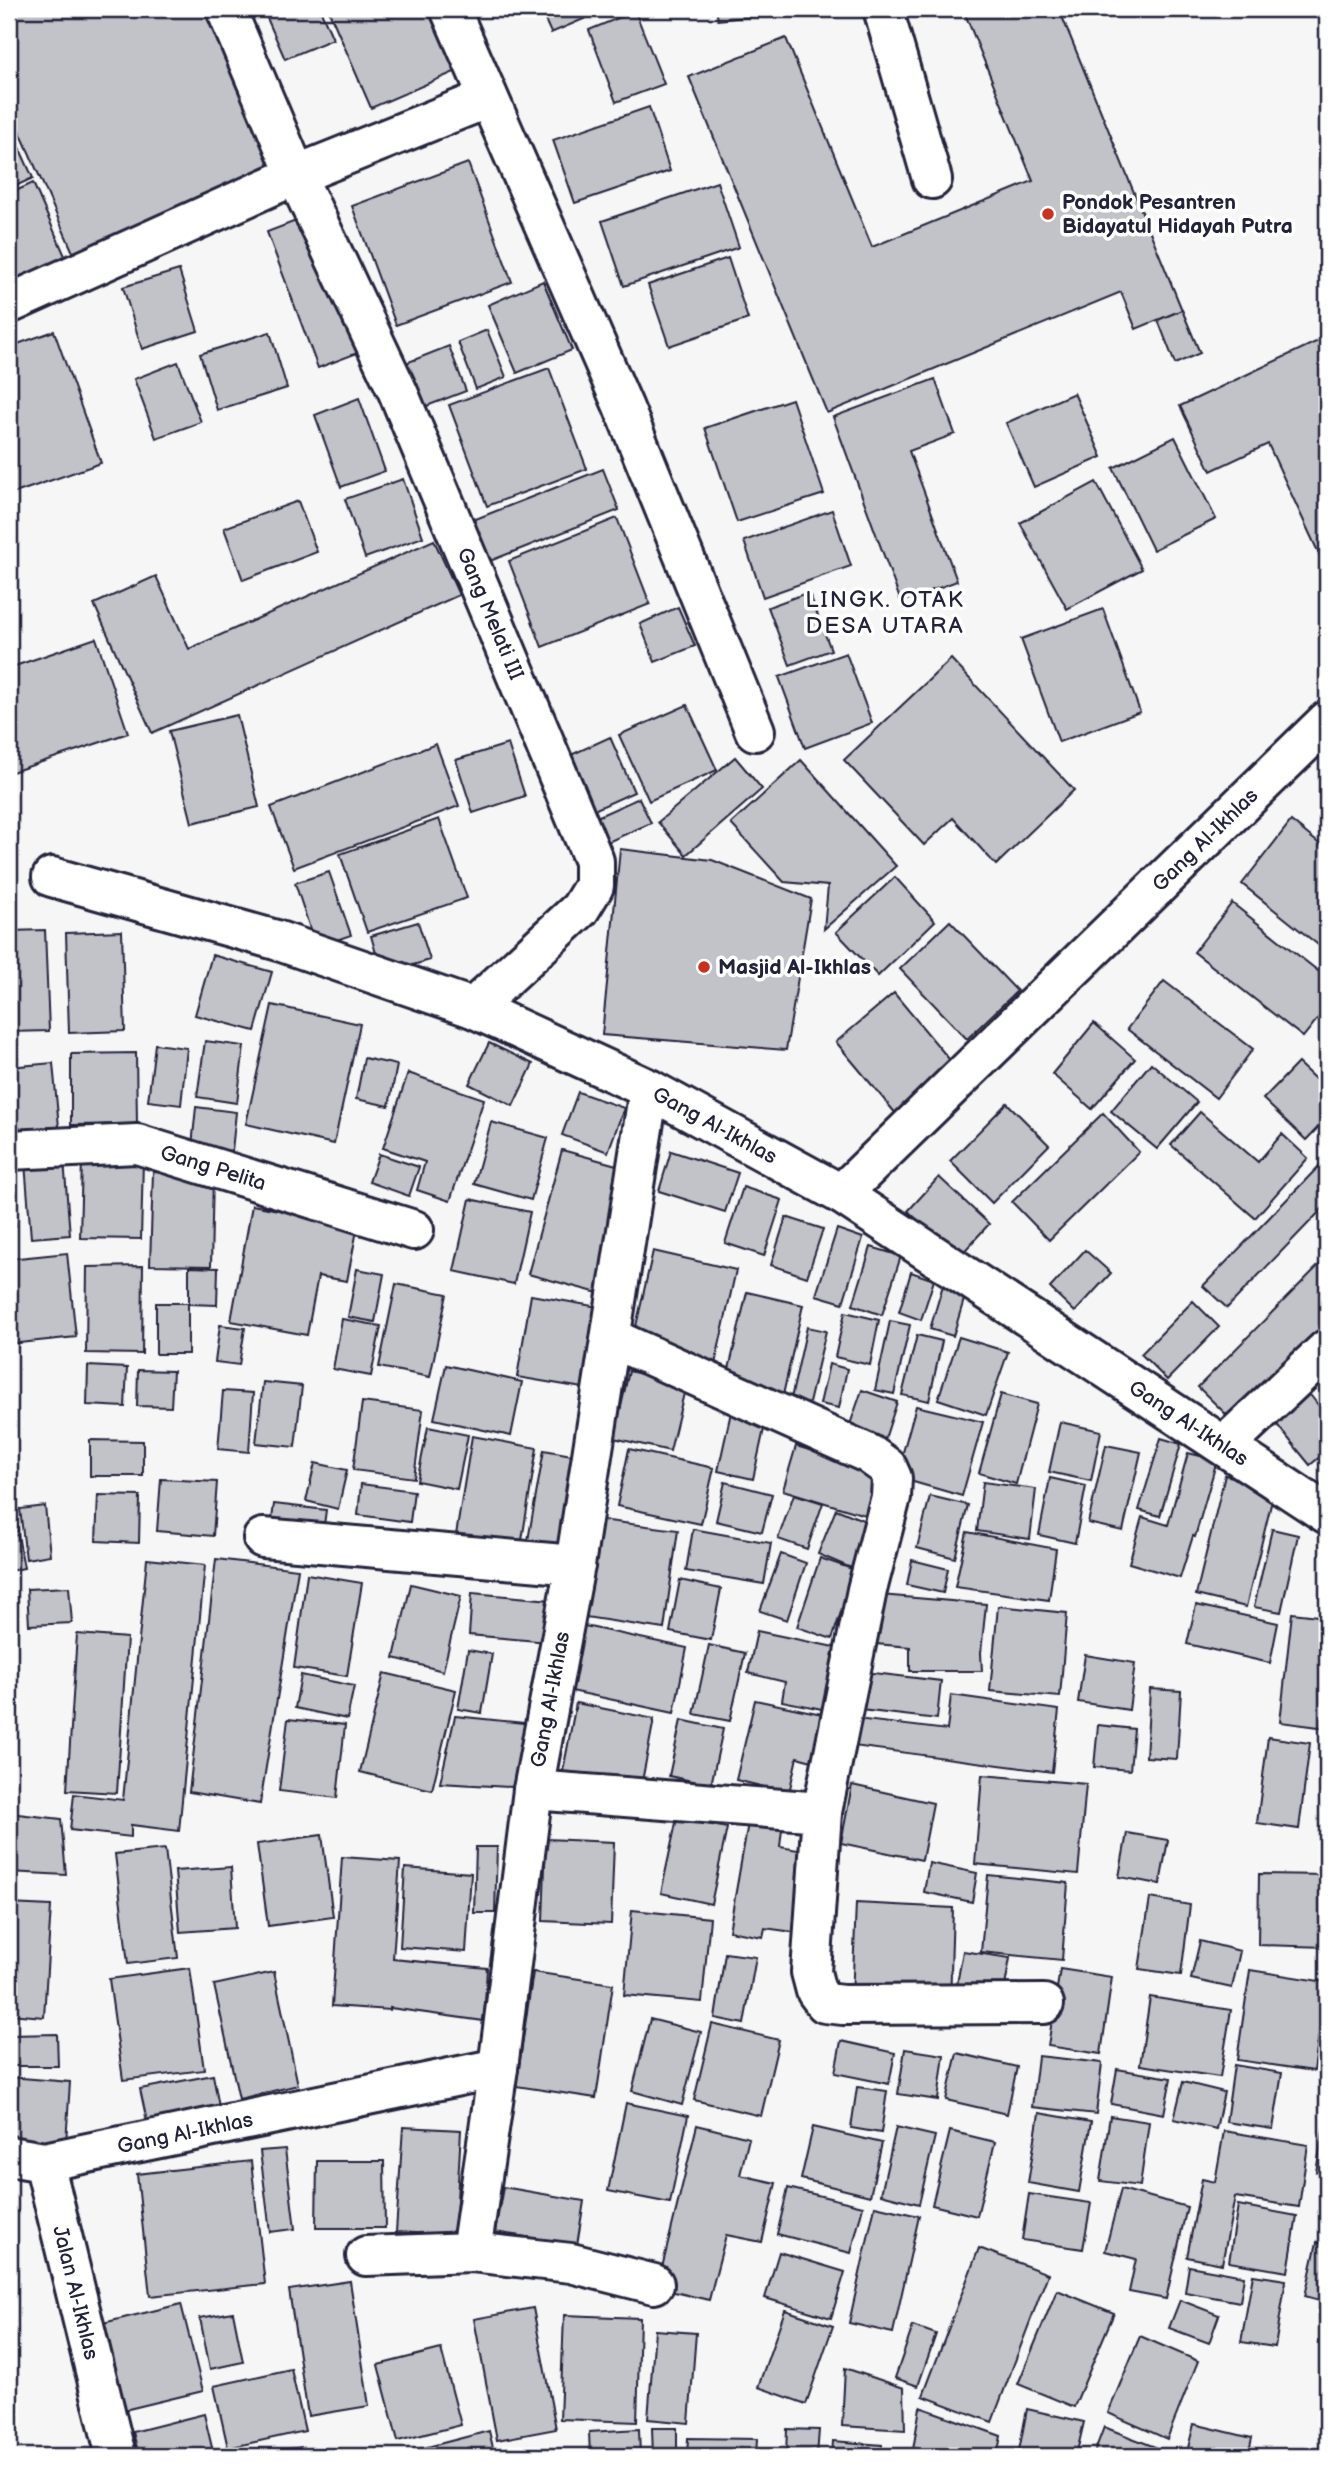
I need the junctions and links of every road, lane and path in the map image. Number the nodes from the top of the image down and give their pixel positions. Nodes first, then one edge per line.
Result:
1 (226, 9) edge
2 (450, 9) edge
3 (883, 9) edge
4 (488, 98) junction
5 (296, 175) junction
6 (932, 179) dead end
7 (9, 304) edge
8 (1327, 721) edge
9 (755, 731) dead end
10 (52, 877) dead end
11 (473, 1008) junction
12 (649, 1089) junction
13 (9, 1150) edge
14 (841, 1194) junction
15 (414, 1230) dead end
16 (611, 1338) junction
17 (1327, 1349) edge
18 (1225, 1446) junction
19 (1327, 1514) edge
20 (264, 1538) dead end
21 (575, 1565) junction
22 (533, 1790) junction
23 (822, 1812) junction
24 (1044, 2004) dead end
25 (498, 2068) junction
26 (27, 2159) edge
27 (471, 2252) junction
28 (366, 2256) dead end
29 (653, 2284) dead end
30 (116, 2456) edge

1 - 5 street, Gang Melati III
2 - 4 street
3 - 6 street
4 - 5 street
4 - 9 street
5 - 7 street
5 - 11 street, Gang Melati III
8 - 14 street, Gang Al-Ikhlas
10 - 11 street
11 - 12 street
12 - 14 street, Gang Al-Ikhlas
12 - 16 street, Gang Al-Ikhlas
13 - 15 street, Gang Pelita
14 - 18 street, Gang Al-Ikhlas
16 - 21 street, Gang Al-Ikhlas
16 - 23 street
17 - 18 street
18 - 19 street, Gang Al-Ikhlas
20 - 21 street
21 - 22 street, Gang Al-Ikhlas
22 - 23 street
22 - 25 street, Gang Al-Ikhlas
23 - 24 street
25 - 26 street, Gang Al-Ikhlas
25 - 27 street
26 - 30 street, Jalan Al-Ikhlas
27 - 28 street
27 - 29 street

